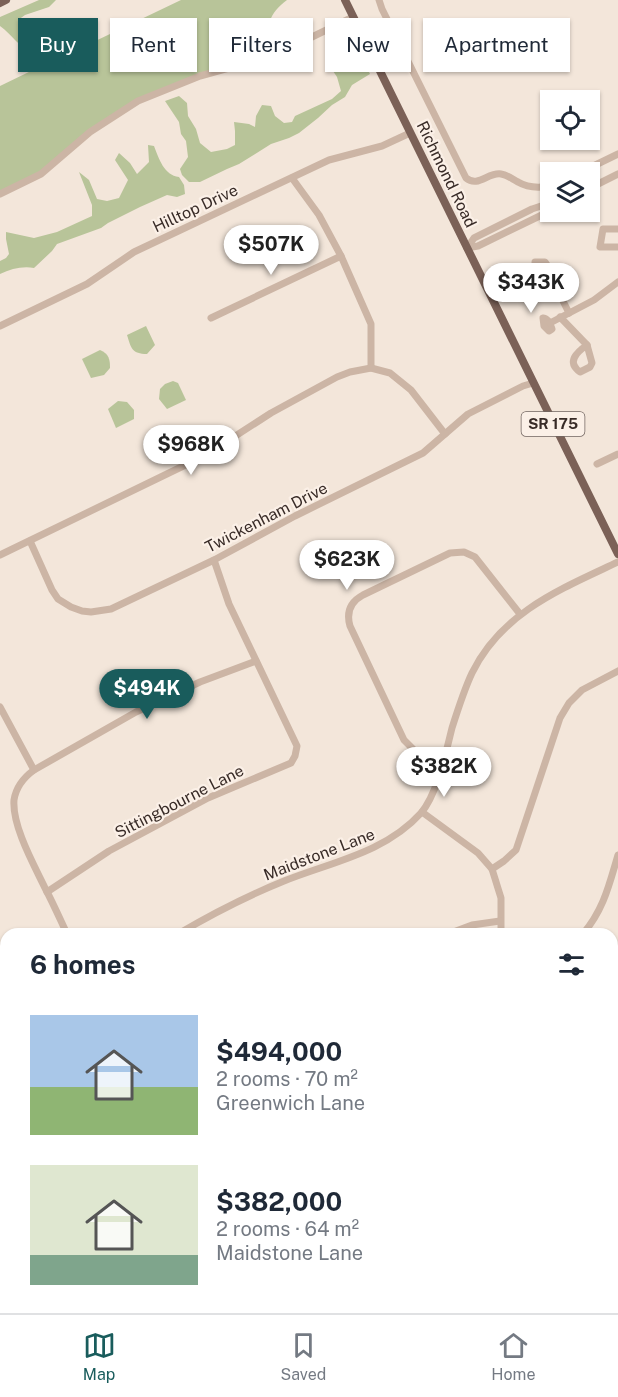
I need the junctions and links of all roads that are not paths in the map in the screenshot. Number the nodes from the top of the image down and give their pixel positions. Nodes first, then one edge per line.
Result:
1 (6, 0) edge
2 (345, 0) edge
3 (379, 0) edge
4 (0, 3) edge
5 (353, 17) junction
6 (410, 133) junction
7 (618, 154) edge
8 (600, 163) edge
9 (618, 174) edge
10 (292, 178) junction
11 (600, 183) edge
12 (540, 187) edge
13 (0, 194) edge
14 (540, 206) edge
15 (540, 216) edge
16 (618, 229) edge
17 (618, 247) edge
18 (467, 248) junction
19 (341, 256) junction
20 (552, 279) dead end
21 (618, 282) edge
22 (569, 313) junction
23 (560, 317) junction
24 (211, 318) dead end
25 (550, 323) dead end
26 (0, 326) edge
27 (587, 345) dead end
28 (371, 368) junction
29 (534, 383) junction
30 (445, 434) junction
31 (618, 454) edge
32 (597, 464) dead end
33 (30, 541) junction
34 (618, 554) edge
35 (0, 555) edge
36 (214, 560) junction
37 (618, 562) edge
38 (520, 614) junction
39 (256, 661) junction
40 (618, 671) edge
41 (0, 707) edge
42 (3, 718) edge
43 (442, 762) junction
44 (34, 770) junction
45 (422, 812) junction
46 (618, 855) edge
47 (492, 869) junction
48 (47, 892) junction
49 (500, 921) junction
50 (64, 928) edge
51 (188, 928) edge
52 (466, 928) edge
53 (501, 928) edge
54 (588, 928) edge

1 - 4 main road
2 - 5 main road, Richmond Road / SR 175
3 - 12 street
5 - 6 main road, Richmond Road / SR 175
5 - 13 street
6 - 10 street, Hilltop Drive
6 - 18 main road, Richmond Road / SR 175
7 - 8 street
9 - 11 street
10 - 19 street
10 - 26 street, Hilltop Drive
14 - 18 street
15 - 18 street
16 - 17 street
18 - 29 main road, Richmond Road / SR 175
19 - 24 street
19 - 28 street
20 - 22 street
21 - 22 street
22 - 23 street
23 - 25 street
23 - 27 street
28 - 30 street
28 - 33 street
29 - 30 street, Twickenham Drive
29 - 34 main road, Richmond Road / SR 175
30 - 36 street, Twickenham Drive
31 - 32 street
33 - 35 street
33 - 36 street, Twickenham Drive
36 - 39 street, Sittingbourne Lane
37 - 38 street, Maidstone Lane
38 - 43 street, Maidstone Lane
38 - 43 street
39 - 44 street
39 - 48 street, Sittingbourne Lane
40 - 47 street
41 - 42 street
42 - 44 street
43 - 45 street, Maidstone Lane
44 - 48 street
45 - 47 street
45 - 51 street, Maidstone Lane
46 - 54 street
47 - 49 street
48 - 50 street
49 - 52 street
49 - 53 street

